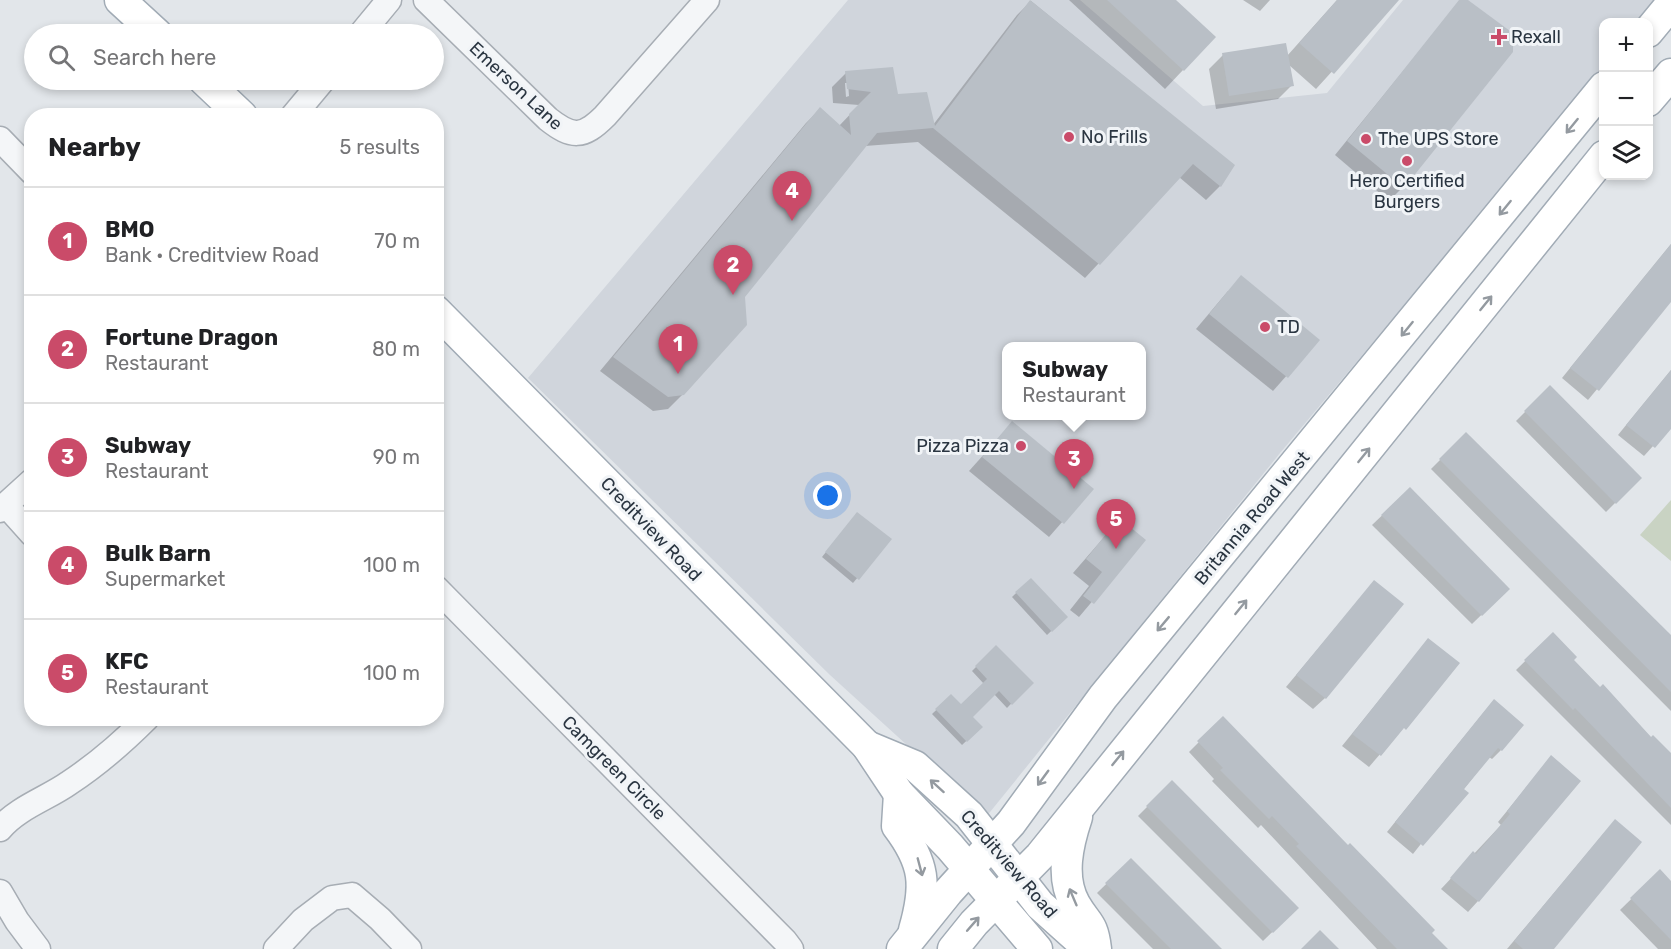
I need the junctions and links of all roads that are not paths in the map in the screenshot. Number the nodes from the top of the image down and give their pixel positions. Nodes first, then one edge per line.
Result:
1 (120, 0) edge
2 (389, 0) edge
3 (426, 0) edge
4 (707, 0) edge
5 (1671, 4) edge
6 (146, 24) edge
7 (369, 24) edge
8 (1653, 26) edge
9 (1671, 74) edge
10 (215, 90) edge
11 (315, 90) edge
12 (1599, 93) edge
13 (1653, 95) edge
14 (234, 108) edge
15 (300, 108) edge
16 (1, 142) edge
17 (1599, 162) edge
18 (24, 164) edge
19 (444, 319) edge
20 (24, 488) edge
21 (3, 507) edge
22 (24, 527) edge
23 (444, 596) edge
24 (139, 726) edge
25 (867, 746) junction
26 (899, 794) junction
27 (1082, 803) junction
28 (0, 829) edge
29 (992, 843) junction
30 (969, 869) junction
31 (1018, 878) junction
32 (0, 892) edge
33 (995, 901) junction
34 (908, 942) edge
35 (38, 949) edge
36 (276, 949) edge
37 (409, 949) edge
38 (790, 949) edge
39 (953, 949) edge
40 (1036, 949) edge
41 (1089, 949) edge
42 (1096, 949) edge

1 - 6 main road
2 - 7 street
3 - 4 street, Emerson Lane
5 - 8 main road
9 - 13 main road
10 - 14 main road
11 - 15 street
12 -> 29 main road, Britannia Road West
16 - 18 street
27 -> 17 main road
19 - 25 main road, Creditview Road
20 - 21 street
21 - 22 street
23 - 38 street, Camgreen Circle
24 - 28 street
25 - 26 main road, Creditview Road
29 -> 25 main road, Creditview Road
26 - 30 main road, Creditview Road
26 -> 34 main road
27 - 31 main road
42 -> 27 main road
29 - 30 main road, Britannia Road West
29 - 31 main road, Creditview Road
30 - 33 main road, Creditview Road
30 - 34 main road, Britannia Road West
31 - 33 main road
31 - 41 main road, Creditview Road
32 - 35 street
39 -> 33 main road
33 - 40 main road, Creditview Road
36 - 37 street

